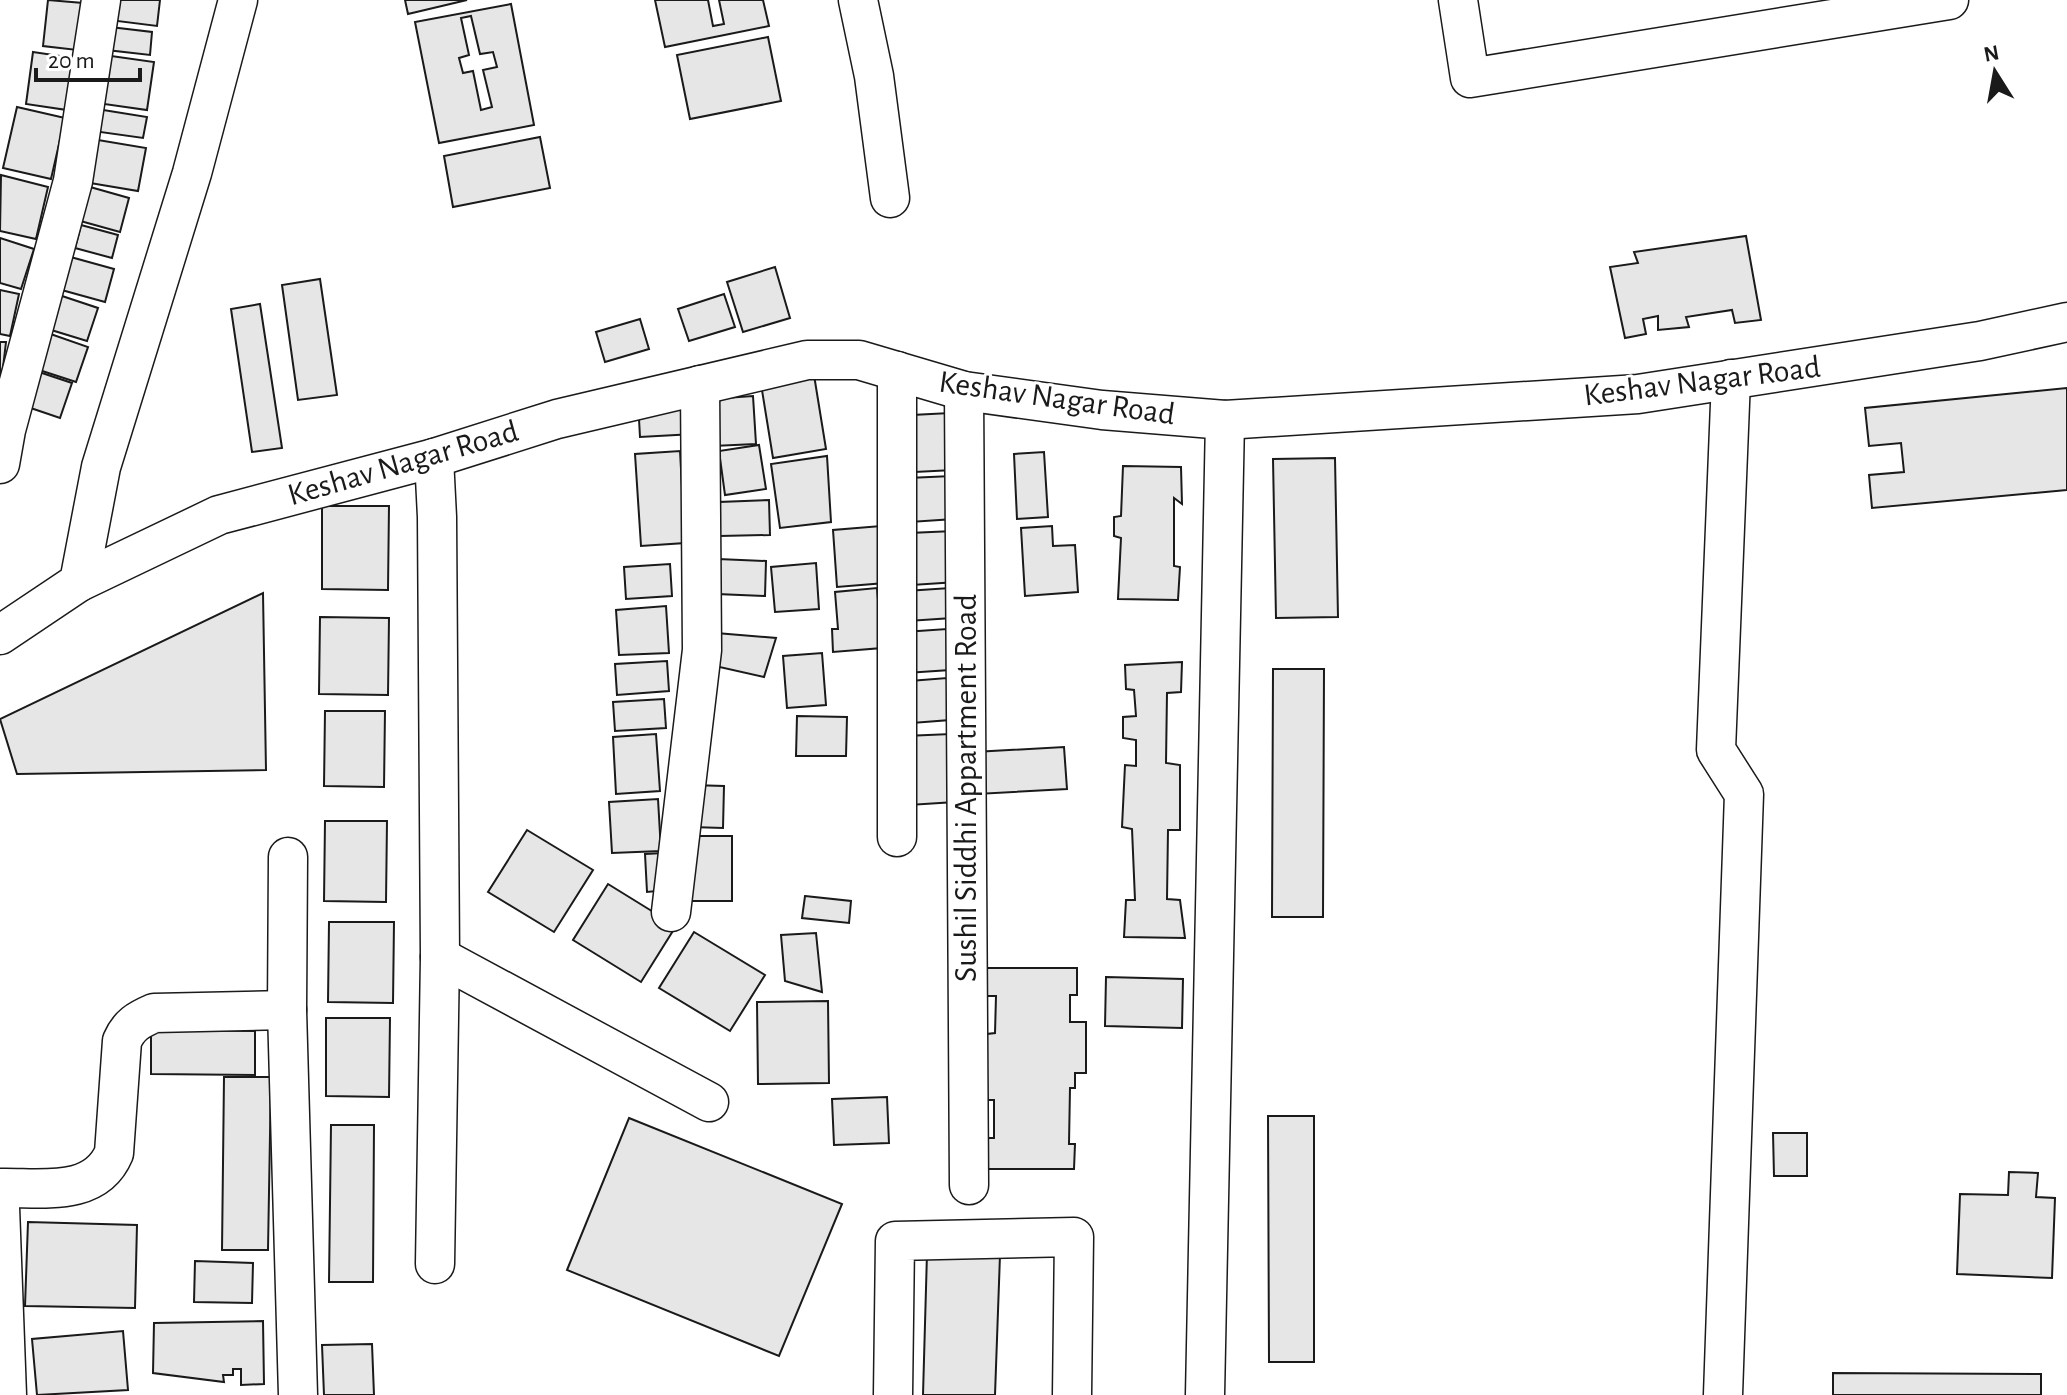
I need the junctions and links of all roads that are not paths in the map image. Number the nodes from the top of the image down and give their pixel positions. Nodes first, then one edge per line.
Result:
1 (101, 0) edge
2 (238, 0) edge
3 (858, 0) edge
4 (1458, 0) edge
5 (1949, 0) edge
6 (1814, 11) edge
7 (890, 198) dead end
8 (2067, 322) edge
9 (897, 371) junction
10 (1731, 379) junction
11 (700, 385) junction
12 (964, 391) junction
13 (1225, 420) junction
14 (434, 458) junction
15 (0, 464) edge
16 (79, 582) junction
17 (6, 620) edge
18 (897, 837) dead end
19 (288, 857) dead end
20 (671, 912) dead end
21 (440, 957) junction
22 (287, 1010) junction
23 (709, 1102) dead end
24 (969, 1185) dead end
25 (0, 1188) edge
26 (0, 1207) edge
27 (435, 1264) dead end
28 (7, 1395) edge
29 (298, 1395) edge
30 (893, 1395) edge
31 (1072, 1395) edge
32 (1205, 1395) edge
33 (1723, 1395) edge

1 - 15 street
2 - 16 street
3 - 7 street
4 - 6 street
5 - 6 street
8 - 10 street, Keshav Nagar Road
9 - 11 street, Keshav Nagar Road
9 - 12 street, Keshav Nagar Road
9 - 18 street
10 - 13 street, Keshav Nagar Road
10 - 33 street
11 - 14 street, Keshav Nagar Road
11 - 20 street
12 - 13 street, Keshav Nagar Road
12 - 24 street, Sushil Siddhi Appartment Road
13 - 32 street
14 - 16 street, Keshav Nagar Road
14 - 21 street
16 - 17 street, Keshav Nagar Road
19 - 22 street
21 - 23 street
21 - 27 street
22 - 25 street
22 - 29 street
26 - 28 street
30 - 31 street

